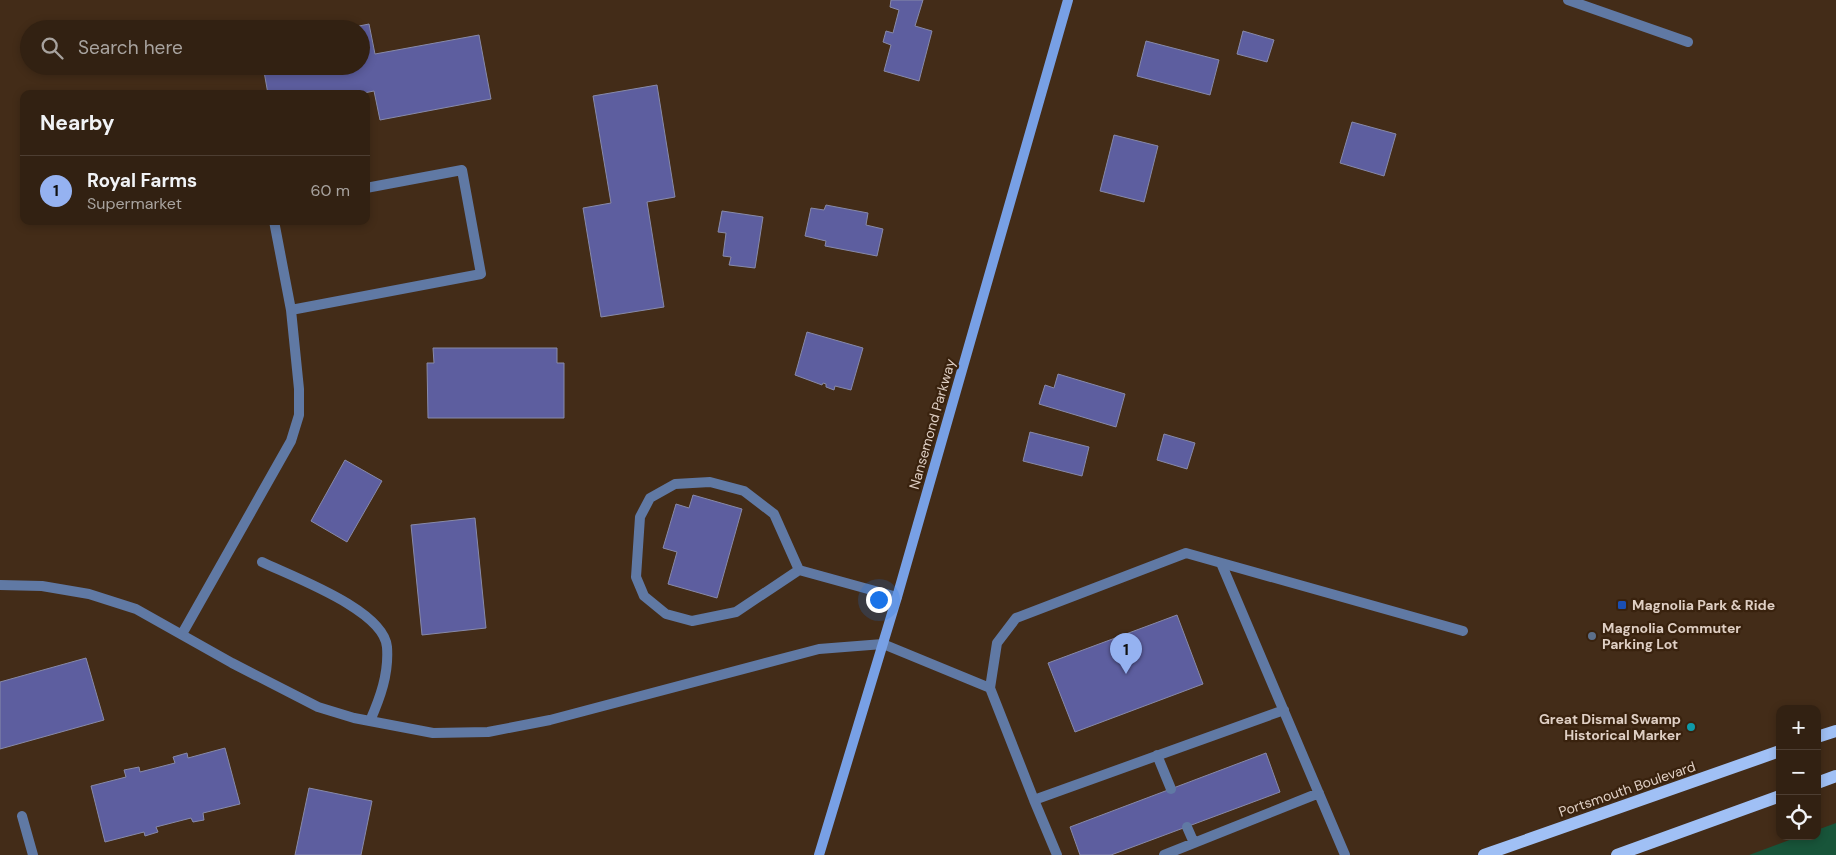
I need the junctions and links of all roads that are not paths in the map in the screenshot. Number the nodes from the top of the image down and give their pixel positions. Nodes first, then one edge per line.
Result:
1 (1068, 0) edge
2 (1568, 0) edge
3 (1688, 42) dead end
4 (370, 187) edge
5 (275, 225) edge
6 (291, 310) junction
7 (262, 562) dead end
8 (1221, 562) junction
9 (799, 570) junction
10 (0, 585) edge
11 (897, 597) junction
12 (1463, 631) dead end
13 (182, 634) junction
14 (883, 644) junction
15 (990, 688) junction
16 (1284, 710) junction
17 (370, 721) junction
18 (1836, 731) edge
19 (1821, 737) edge
20 (1776, 752) edge
21 (1157, 755) junction
22 (1836, 776) edge
23 (1821, 782) edge
24 (1171, 789) dead end
25 (1319, 793) junction
26 (1776, 797) edge
27 (1034, 800) junction
28 (22, 816) dead end
29 (1187, 827) dead end
30 (1194, 843) junction
31 (33, 855) edge
32 (819, 855) edge
33 (1057, 855) edge
34 (1164, 855) edge
35 (1345, 855) edge
36 (1484, 855) edge
37 (1617, 855) edge

1 - 11 main road, Nansemond Parkway
2 - 3 lane
4 - 6 lane
5 - 6 lane
6 - 13 lane
7 - 17 lane
8 - 12 lane
8 - 15 lane
8 - 16 lane
9 - 9 lane
9 - 11 lane
10 - 13 lane
11 - 14 main road, Nansemond Parkway
13 - 17 lane
14 - 15 lane
14 - 17 lane
14 - 32 main road, Nansemond Parkway
15 - 27 lane
16 - 21 lane
16 - 25 lane
18 - 19 main road
20 - 36 main road, Portsmouth Boulevard
21 - 24 lane
21 - 27 lane
22 - 23 main road
25 - 30 lane
25 - 35 lane
26 - 37 main road
27 - 33 lane
28 - 31 lane
29 - 30 lane
30 - 34 lane

